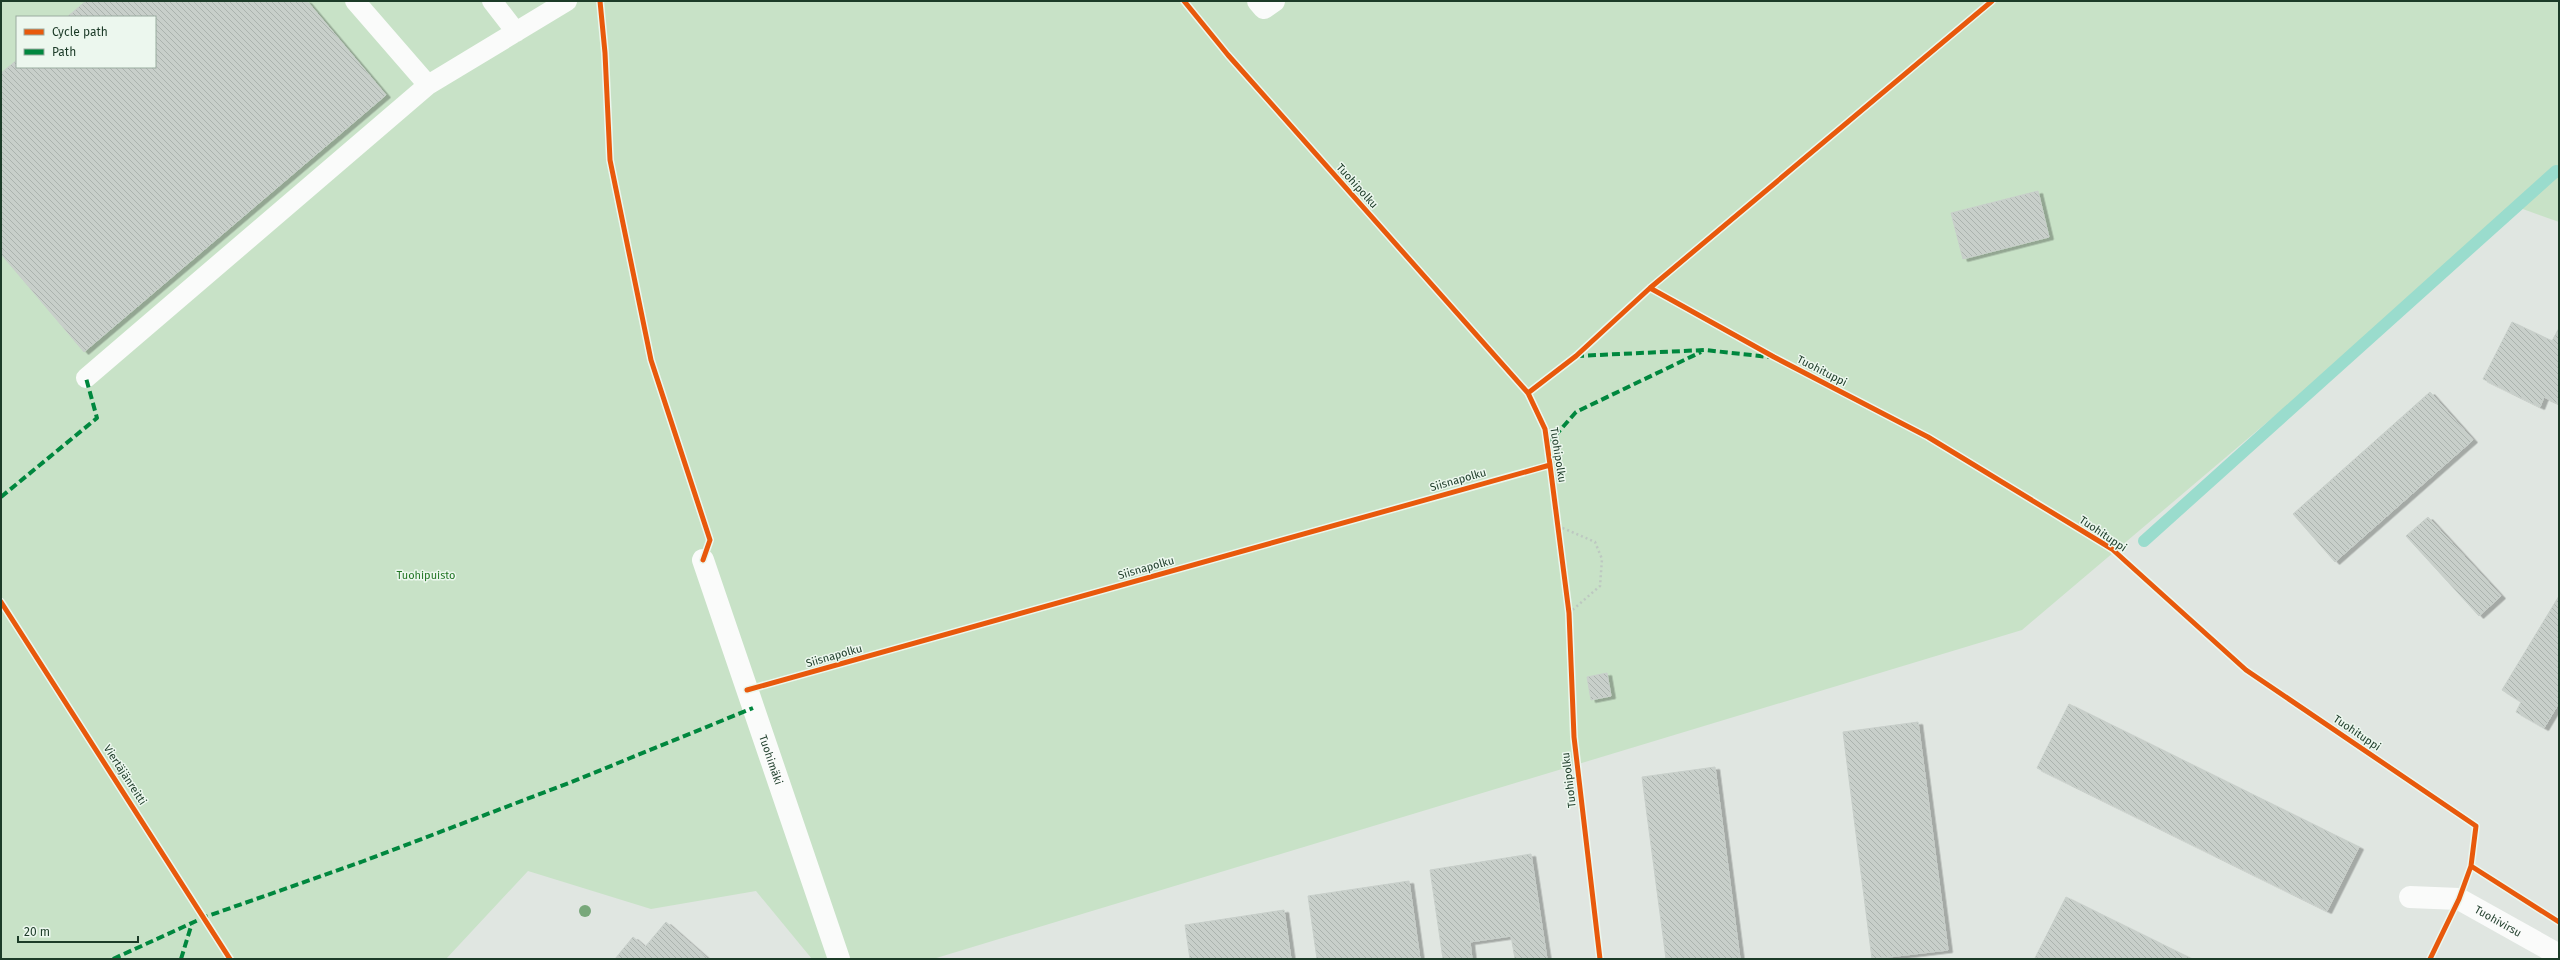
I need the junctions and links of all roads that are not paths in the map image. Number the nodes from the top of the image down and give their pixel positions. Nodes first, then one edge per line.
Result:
1 (355, 1) edge
2 (492, 1) edge
3 (567, 1) edge
4 (1258, 1) edge
5 (1274, 1) edge
6 (516, 32) junction
7 (428, 85) junction
8 (86, 378) dead end
9 (703, 560) dead end
10 (2410, 897) dead end
11 (2559, 955) edge
12 (839, 959) edge

1 - 7 lane
2 - 6 lane
3 - 6 lane
4 - 5 street
6 - 7 lane
7 - 8 lane
9 - 12 street, Tuohimäki
10 - 11 street, Tuohivirsu

